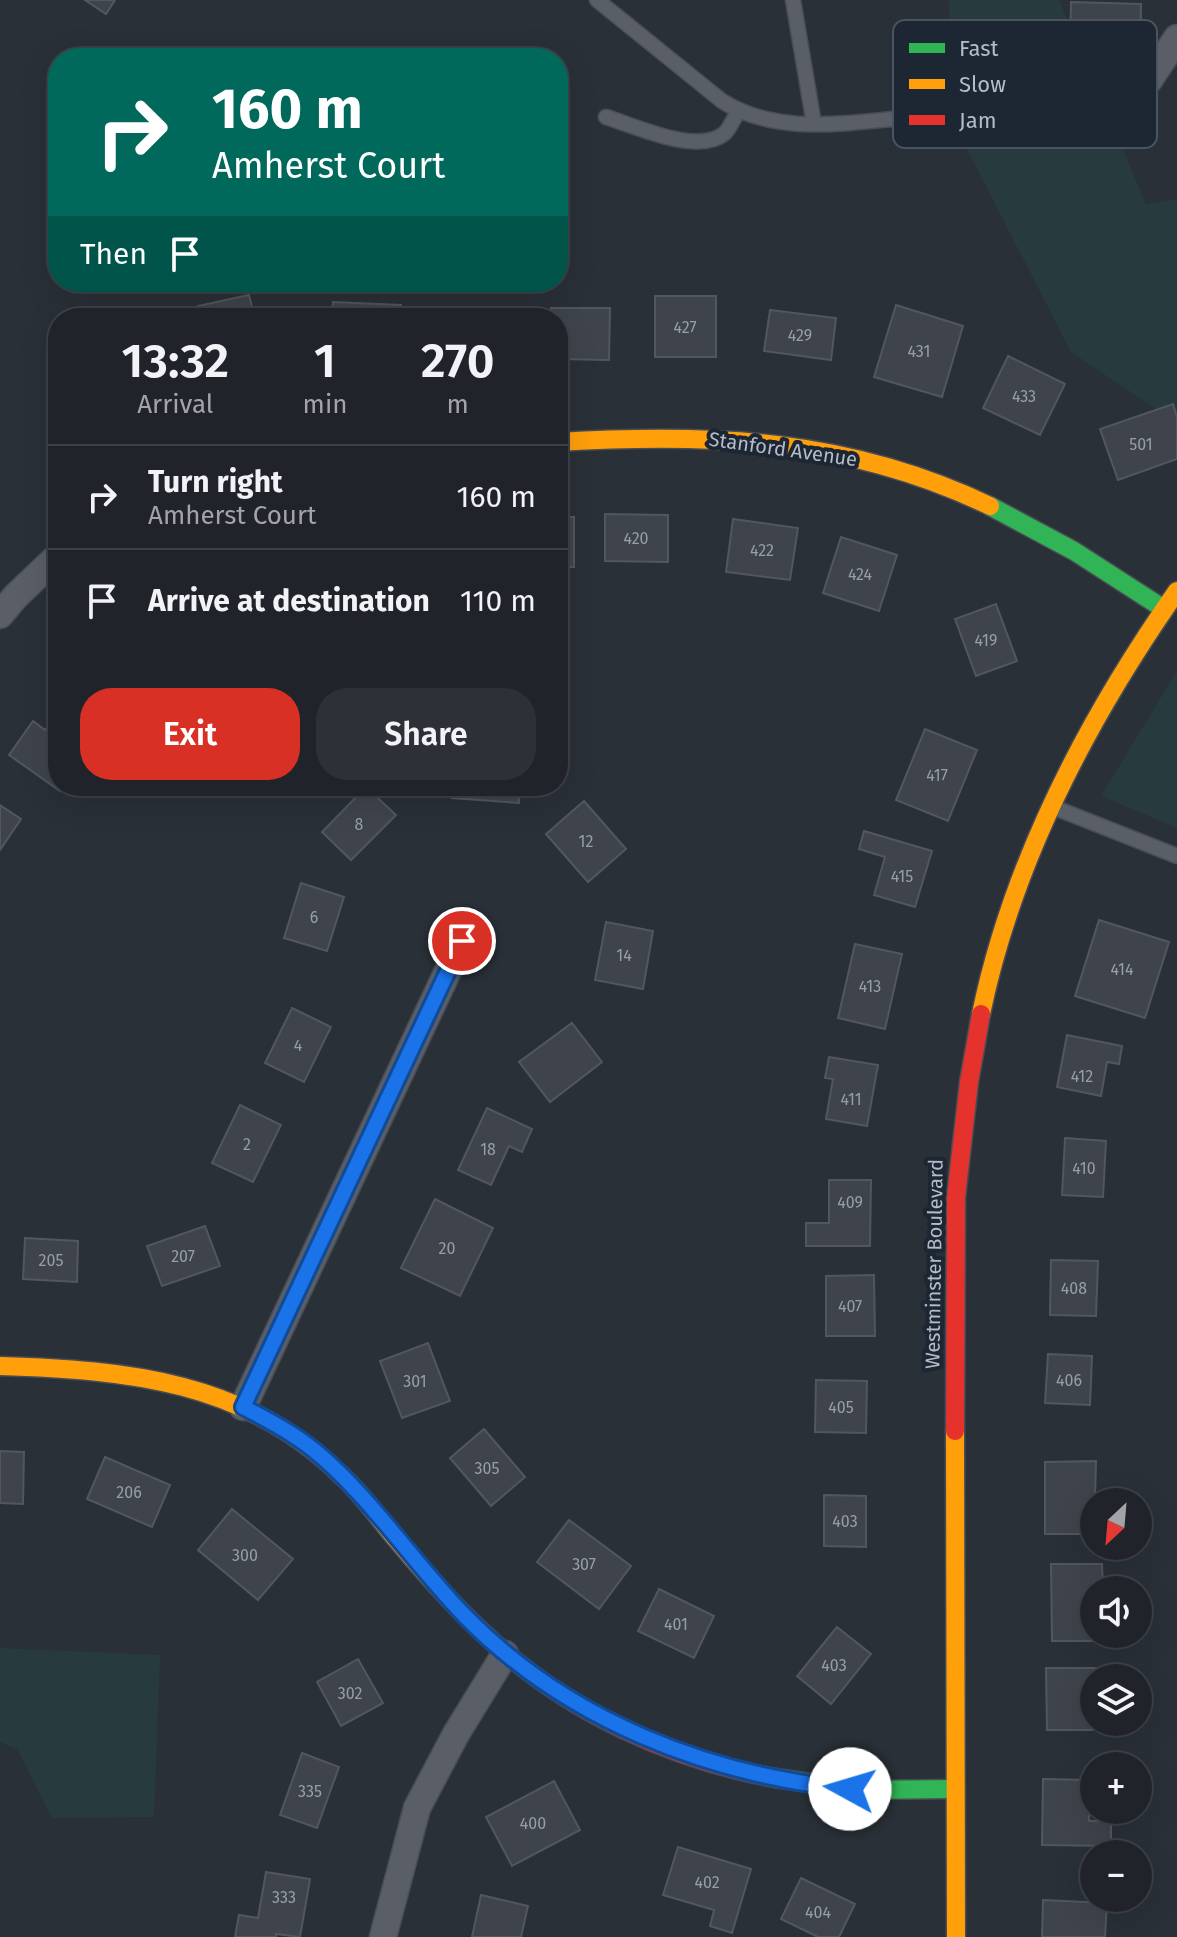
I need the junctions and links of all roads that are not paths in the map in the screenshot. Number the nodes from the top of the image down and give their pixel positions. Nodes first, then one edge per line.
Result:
1 (597, 0) edge
2 (793, 0) edge
3 (1177, 38) edge
4 (1157, 68) edge
5 (738, 112) junction
6 (606, 117) dead end
7 (893, 118) edge
8 (814, 124) junction
9 (568, 442) edge
10 (48, 566) edge
11 (1177, 591) edge
12 (1164, 609) junction
13 (0, 615) edge
14 (1052, 807) junction
15 (1177, 856) edge
16 (462, 941) dead end
17 (0, 1366) edge
18 (243, 1407) junction
19 (505, 1654) junction
20 (955, 1789) junction
21 (383, 1937) edge
22 (956, 1937) edge

1 - 5 lane
2 - 8 lane
3 - 4 street
5 - 6 lane
5 - 8 lane
7 - 8 lane
9 - 12 street, Stanford Avenue
10 - 13 street
11 - 12 street, Westminster Boulevard
12 - 14 street, Westminster Boulevard
14 - 15 lane
14 - 20 street, Westminster Boulevard
16 - 18 street
17 - 18 street
18 - 19 street
19 - 20 street
19 - 21 street
20 - 22 street, Westminster Boulevard

